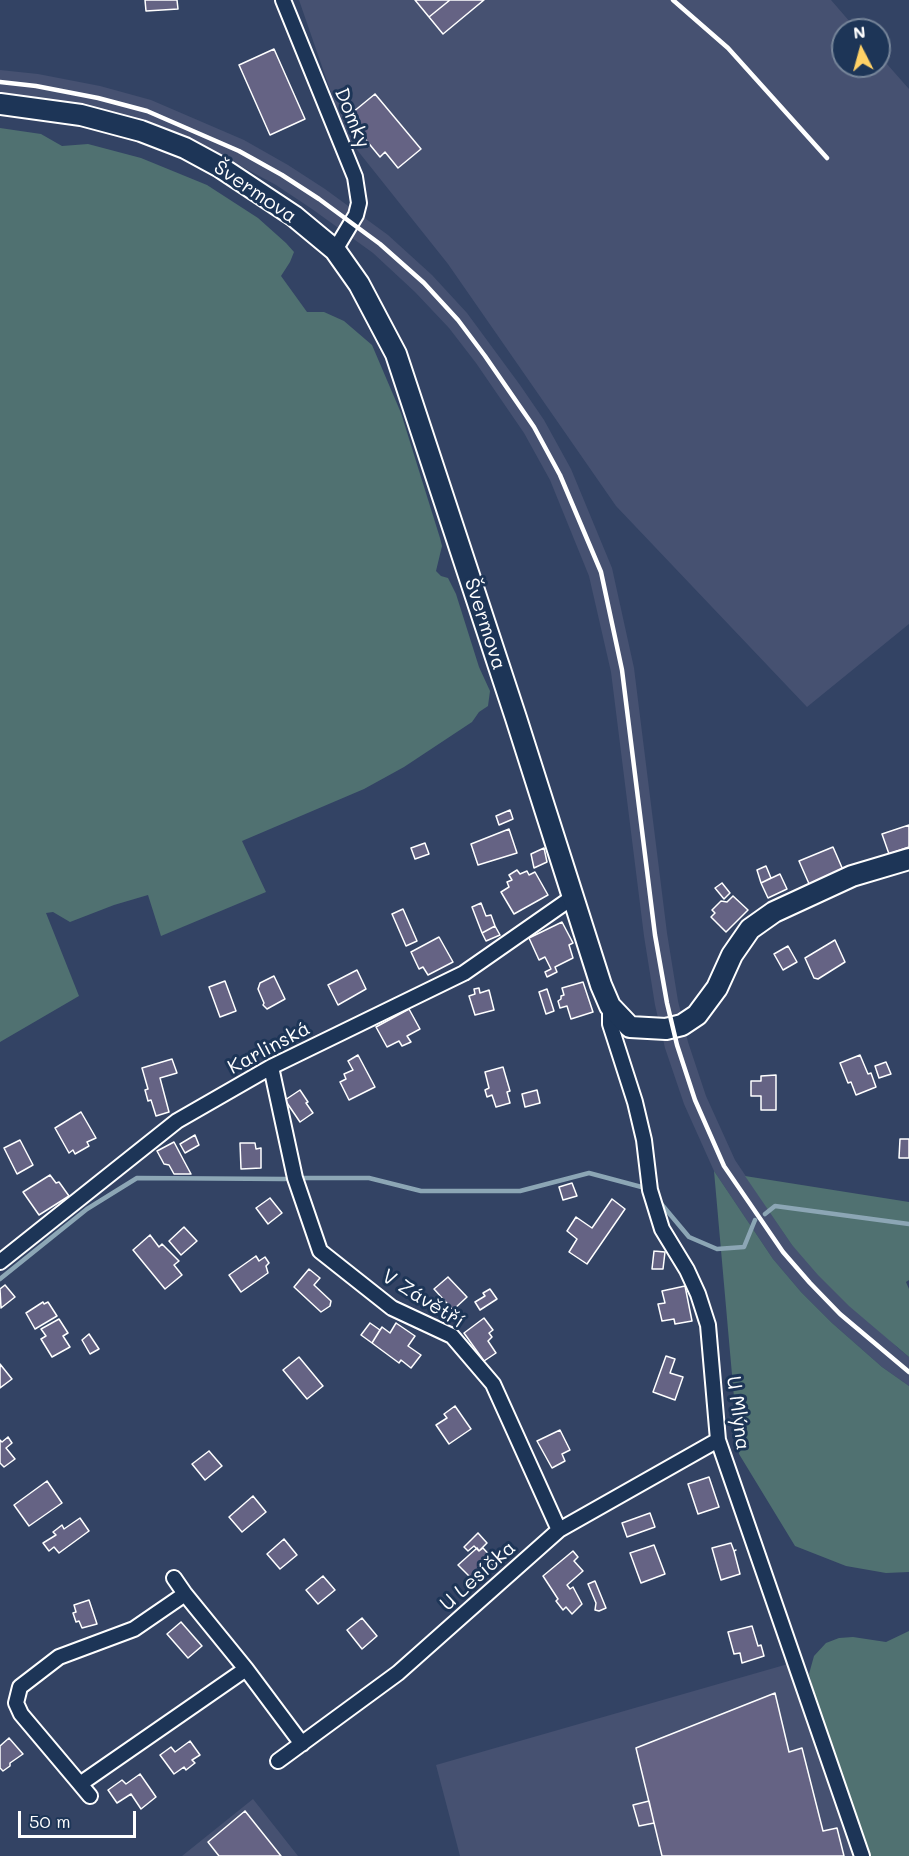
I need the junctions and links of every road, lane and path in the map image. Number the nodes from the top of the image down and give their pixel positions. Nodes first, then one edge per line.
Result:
1 (283, 0) edge
2 (0, 104) edge
3 (335, 250) junction
4 (909, 859) edge
5 (573, 897) junction
6 (610, 1006) junction
7 (271, 1067) junction
8 (0, 1262) edge
9 (718, 1440) junction
10 (559, 1530) junction
11 (174, 1578) dead end
12 (185, 1594) junction
13 (246, 1669) junction
14 (302, 1744) junction
15 (278, 1761) dead end
16 (80, 1784) junction
17 (90, 1796) dead end
18 (862, 1856) edge

1 - 3 street, Domky
2 - 3 street, Švermova
3 - 5 street, Švermova
4 - 6 street, Švermova
5 - 6 street, Švermova
5 - 7 street, Karlinská
6 - 9 street, U Mlýna
7 - 8 street, Karlinská
7 - 10 street, V Závětří
9 - 10 street, U Lesíčka
9 - 18 street, U Mlýna
10 - 14 street, U Lesíčka
11 - 12 street
12 - 13 street
12 - 16 street
13 - 14 street
13 - 16 street
14 - 15 street, U Lesíčka
16 - 17 street

